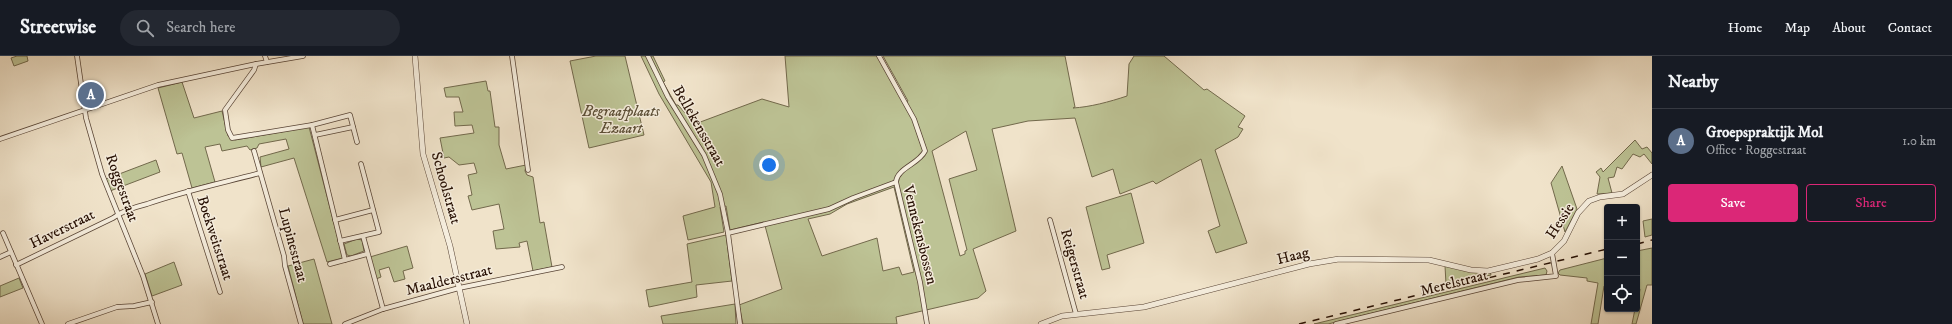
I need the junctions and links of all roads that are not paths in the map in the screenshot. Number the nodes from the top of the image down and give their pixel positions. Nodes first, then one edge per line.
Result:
1 (77, 56) edge
2 (265, 56) edge
3 (303, 56) edge
4 (415, 56) edge
5 (512, 56) edge
6 (648, 56) edge
7 (879, 56) edge
8 (267, 62) junction
9 (256, 64) junction
10 (85, 110) junction
11 (312, 125) junction
12 (353, 127) junction
13 (315, 135) junction
14 (0, 139) edge
15 (357, 142) dead end
16 (254, 151) dead end
17 (361, 164) dead end
18 (528, 170) dead end
19 (260, 173) junction
20 (1652, 174) edge
21 (896, 182) junction
22 (188, 191) junction
23 (373, 210) junction
24 (118, 214) junction
25 (335, 220) junction
26 (1050, 220) dead end
27 (3, 233) dead end
28 (728, 233) junction
29 (363, 236) junction
30 (340, 241) junction
31 (11, 252) junction
32 (1552, 253) junction
33 (367, 254) junction
34 (0, 257) edge
35 (345, 260) junction
36 (330, 264) dead end
37 (16, 265) junction
38 (562, 267) dead end
39 (459, 288) junction
40 (220, 292) dead end
41 (152, 302) junction
42 (383, 310) junction
43 (1076, 314) junction
44 (42, 324) edge
45 (68, 324) edge
46 (158, 324) edge
47 (301, 324) edge
48 (345, 324) edge
49 (466, 324) edge
50 (740, 324) edge
51 (927, 324) edge
52 (1041, 324) edge
53 (1336, 324) edge

1 - 10 street, Roggestraat
2 - 8 street
3 - 8 street
4 - 39 street, Schoolstraat
5 - 18 street
6 - 28 street, Bellekensstraat
7 - 21 street
8 - 9 street
9 - 10 street
9 - 11 street
10 - 14 street
10 - 24 street, Roggestraat
11 - 12 street
11 - 13 street
12 - 13 street
12 - 15 street
13 - 25 street
16 - 19 street, Lupinestraat
17 - 23 street
19 - 22 street, Boekweitstraat
19 - 47 street, Lupinestraat
20 - 32 street, Hessie
21 - 28 street, Vennekensbossen
21 - 51 street, Vennekensbossen
22 - 24 street, Boekweitstraat
22 - 40 street, Boekweitstraat
23 - 25 street
23 - 29 street
24 - 37 street, Haverstraat
24 - 41 street, Roggestraat
25 - 30 street
26 - 43 street, Reigerstraat
27 - 31 street, Haverstraat
28 - 50 street, Bellekensstraat
29 - 30 street
29 - 33 street
30 - 35 street
31 - 34 street
31 - 37 street, Haverstraat
32 - 43 street, Haag
32 - 53 street, Merelstraat
33 - 35 street
33 - 42 street
35 - 36 street
37 - 44 street, Haverstraat
38 - 39 street, Maaldersstraat
39 - 42 street, Maaldersstraat
39 - 49 street, Schoolstraat
41 - 45 street
41 - 46 street, Roggestraat
42 - 48 street, Maaldersstraat
43 - 52 street, Haag

